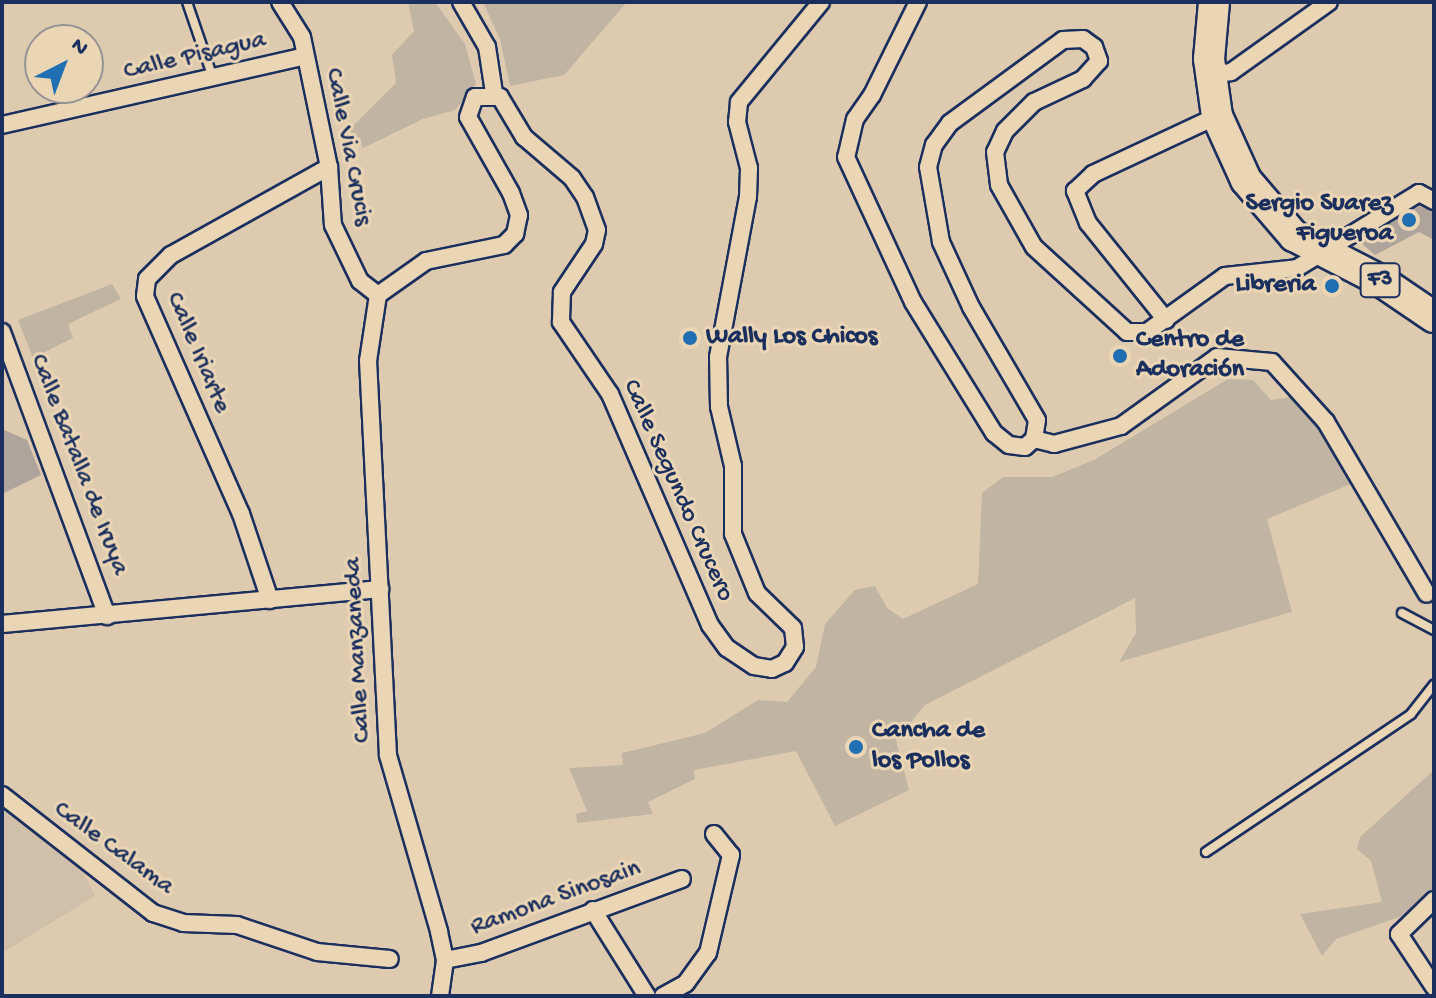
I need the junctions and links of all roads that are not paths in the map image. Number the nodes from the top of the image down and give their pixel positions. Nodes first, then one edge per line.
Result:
1 (187, 2) edge
2 (280, 2) edge
3 (461, 2) edge
4 (821, 2) edge
5 (918, 2) edge
6 (1214, 2) edge
7 (1329, 2) edge
8 (305, 56) junction
9 (1210, 74) junction
10 (213, 79) junction
11 (494, 93) junction
12 (1217, 116) junction
13 (2, 125) edge
14 (329, 167) junction
15 (1434, 201) edge
16 (1321, 252) junction
17 (378, 295) junction
18 (1434, 317) edge
19 (1166, 320) junction
20 (2, 332) edge
21 (7, 364) edge
22 (1034, 439) junction
23 (380, 589) junction
24 (1427, 594) dead end
25 (270, 600) junction
26 (1402, 613) dead end
27 (107, 616) junction
28 (2, 624) edge
29 (1434, 630) edge
30 (1434, 685) edge
31 (2, 795) edge
32 (714, 834) dead end
33 (1206, 852) dead end
34 (682, 879) dead end
35 (1434, 900) edge
36 (593, 910) junction
37 (390, 959) dead end
38 (445, 960) junction
39 (1434, 987) edge
40 (440, 996) edge
41 (647, 996) edge
42 (663, 996) edge

1 - 10 lane
2 - 8 street, Calle Via Crucis
3 - 11 street
4 - 11 street, Calle Segundo Crucero
5 - 22 street
6 - 9 highway, F3
7 - 9 street
8 - 10 street, Calle Pisagua
8 - 14 street, Calle Via Crucis
9 - 12 highway, F3
10 - 13 street, Calle Pisagua
11 - 17 street
12 - 16 highway, F3
12 - 19 street
14 - 17 street, Calle Via Crucis
14 - 25 street, Calle Iriarte
15 - 16 street
16 - 18 highway, F3
16 - 19 street
17 - 23 street, Calle Manzaneda
19 - 22 street
20 - 21 street, Calle Batalla de Iruya
21 - 27 street, Calle Batalla de Iruya
22 - 24 street
23 - 25 street
23 - 38 street, Calle Manzaneda
25 - 27 street
26 - 29 lane
27 - 28 street
30 - 33 lane
31 - 37 street, Calle Calama
32 - 42 street
34 - 36 street, Ramona Sinosain
35 - 39 street
36 - 38 street, Ramona Sinosain
36 - 41 street
38 - 40 street, Calle Manzaneda

